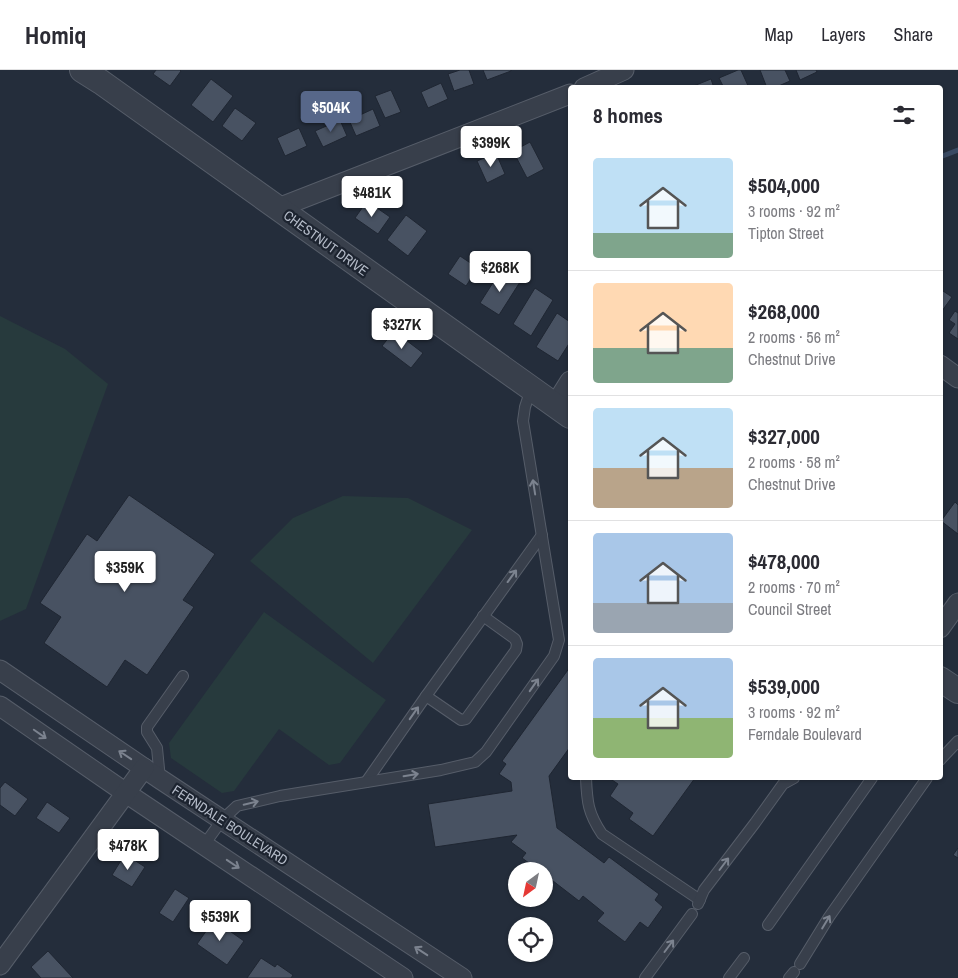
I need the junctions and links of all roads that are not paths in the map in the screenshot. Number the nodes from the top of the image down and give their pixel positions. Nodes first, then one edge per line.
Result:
1 (624, 70) edge
2 (95, 74) edge
3 (591, 85) edge
4 (566, 100) edge
5 (278, 208) junction
6 (943, 367) edge
7 (958, 378) edge
8 (568, 388) edge
9 (531, 389) junction
10 (562, 411) edge
11 (542, 535) junction
12 (958, 603) edge
13 (484, 616) junction
14 (943, 624) edge
15 (0, 670) edge
16 (183, 676) dead end
17 (426, 696) junction
18 (0, 706) edge
19 (958, 741) edge
20 (943, 757) edge
21 (144, 768) junction
22 (160, 779) junction
23 (586, 780) edge
24 (785, 780) edge
25 (871, 780) edge
26 (926, 780) edge
27 (366, 782) junction
28 (126, 793) junction
29 (222, 820) junction
30 (204, 845) junction
31 (692, 914) dead end
32 (768, 925) dead end
33 (744, 958) dead end
34 (0, 965) edge
35 (794, 971) edge
36 (403, 978) edge
37 (462, 978) edge
38 (645, 978) edge
39 (729, 978) edge

1 - 3 street
2 - 5 street, CHESTNUT DRIVE
4 - 5 street
5 - 9 street, CHESTNUT DRIVE
6 - 7 street
8 - 10 street
9 - 10 street, CHESTNUT DRIVE
11 -> 9 lane
13 -> 11 lane
27 -> 11 lane
12 - 14 street
13 - 17 lane
13 - 17 lane
21 -> 15 street, FERNDALE BOULEVARD
16 - 22 lane
27 -> 17 lane
18 -> 28 street
19 - 20 lane
21 - 22 street, FERNDALE BOULEVARD
21 - 28 street
22 - 29 street, FERNDALE BOULEVARD
23 -> 24 lane
25 - 32 lane
35 -> 26 lane
29 -> 27 lane
28 - 30 street
28 - 34 street
29 - 30 lane
37 -> 29 street, FERNDALE BOULEVARD
30 -> 36 street
38 -> 31 lane
33 - 39 lane

